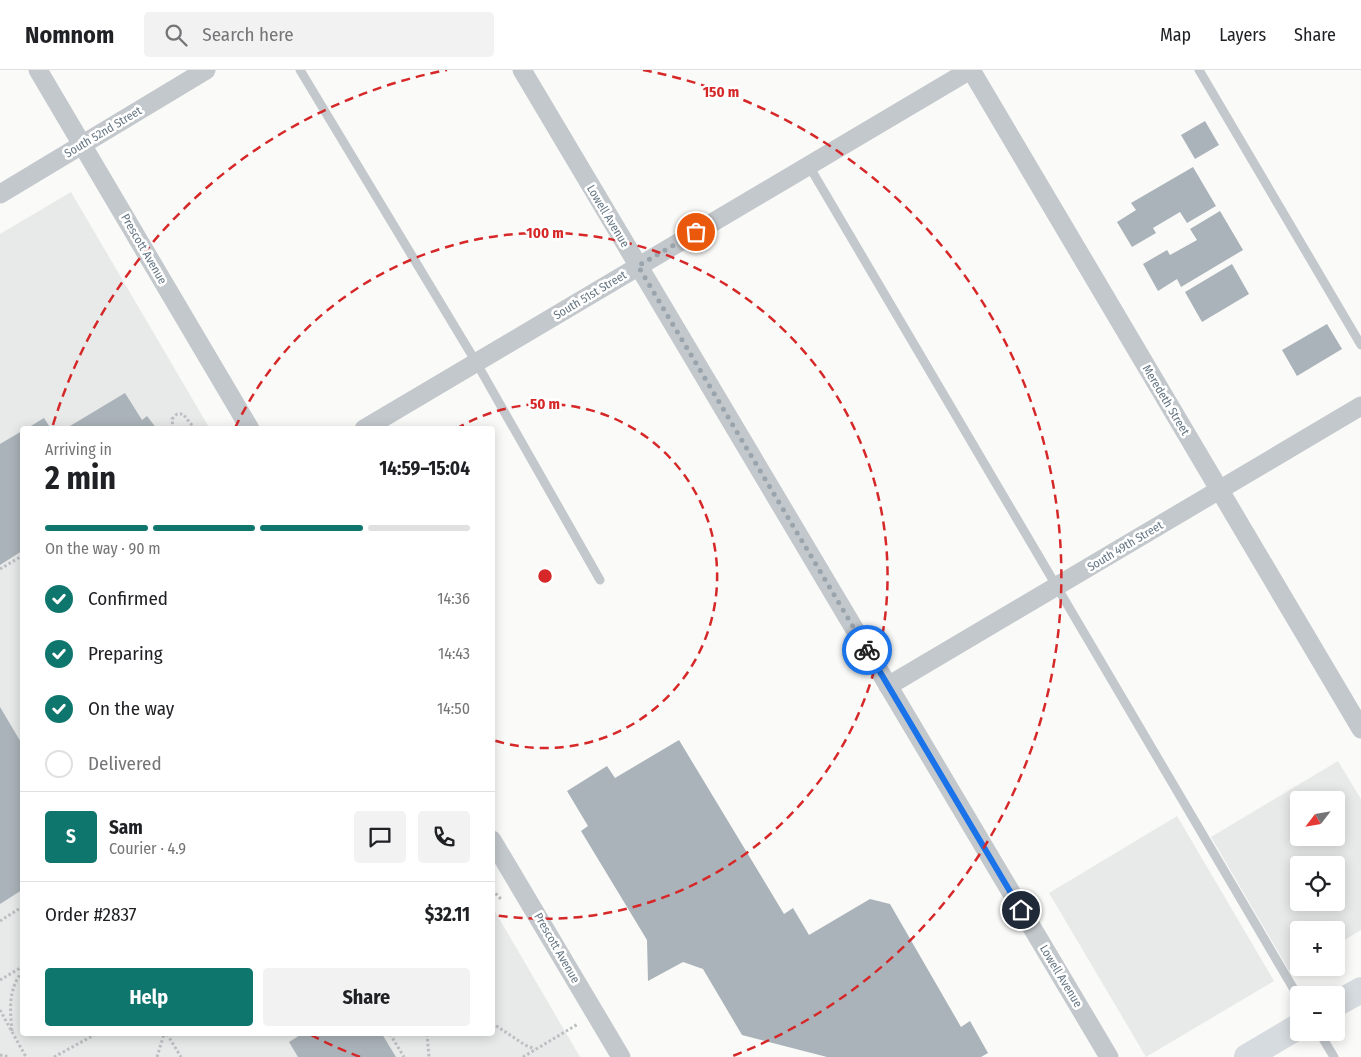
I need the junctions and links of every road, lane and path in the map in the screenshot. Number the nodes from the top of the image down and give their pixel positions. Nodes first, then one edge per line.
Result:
1 (38, 70) edge
2 (206, 70) edge
3 (300, 70) edge
4 (522, 70) edge
5 (971, 70) edge
6 (1198, 70) edge
7 (82, 145) junction
8 (809, 166) junction
9 (0, 194) edge
10 (638, 266) junction
11 (1361, 344) edge
12 (476, 362) junction
13 (1361, 406) edge
14 (173, 426) edge
15 (193, 426) edge
16 (248, 426) edge
17 (369, 426) edge
18 (1219, 490) junction
19 (20, 557) edge
20 (0, 569) edge
21 (600, 580) dead end
22 (1056, 586) junction
23 (888, 686) junction
24 (1361, 729) edge
25 (495, 845) edge
26 (20, 908) edge
27 (0, 921) edge
28 (20, 968) edge
29 (20, 975) edge
30 (0, 980) edge
31 (1292, 986) edge
32 (1361, 990) edge
33 (1345, 999) edge
34 (0, 1010) edge
35 (595, 1013) junction
36 (495, 1025) edge
37 (12, 1031) junction
38 (1290, 1031) edge
39 (92, 1036) edge
40 (164, 1036) edge
41 (166, 1036) edge
42 (391, 1036) edge
43 (427, 1036) edge
44 (1324, 1041) edge
45 (536, 1049) junction
46 (0, 1055) edge
47 (10, 1057) edge
48 (26, 1057) edge
49 (54, 1057) edge
50 (157, 1057) edge
51 (181, 1057) edge
52 (404, 1057) edge
53 (429, 1057) edge
54 (523, 1057) edge
55 (621, 1057) edge
56 (1109, 1057) edge
57 (1247, 1057) edge
58 (1334, 1057) edge

1 - 7 street, Prescott Avenue
2 - 7 street, South 52nd Street
3 - 12 lane
4 - 10 street, Lowell Avenue
5 - 8 street, South 51st Street
5 - 18 street, Meredeth Street
6 - 11 lane
7 - 9 street, South 52nd Street
7 - 16 street, Prescott Avenue
8 - 10 street, South 51st Street
8 - 22 lane
10 - 12 street, South 51st Street
10 - 23 street, Lowell Avenue
12 - 17 street, South 51st Street
12 - 21 lane
13 - 18 street, South 49th Street
14 - 15 path
18 - 22 street, South 49th Street
18 - 24 street, Meredeth Street
19 - 20 path
22 - 23 street, South 49th Street
22 - 31 lane
23 - 56 street, Lowell Avenue
25 - 35 street, Prescott Avenue
26 - 27 path
28 - 30 path
29 - 37 path
32 - 33 main road
34 - 37 path
35 - 45 path
35 - 55 street, Prescott Avenue
36 - 45 path
37 - 48 path
38 - 57 main road
39 - 49 path
40 - 50 path
41 - 51 path
42 - 52 path
43 - 53 path
44 - 58 lane
45 - 54 path
46 - 47 path

